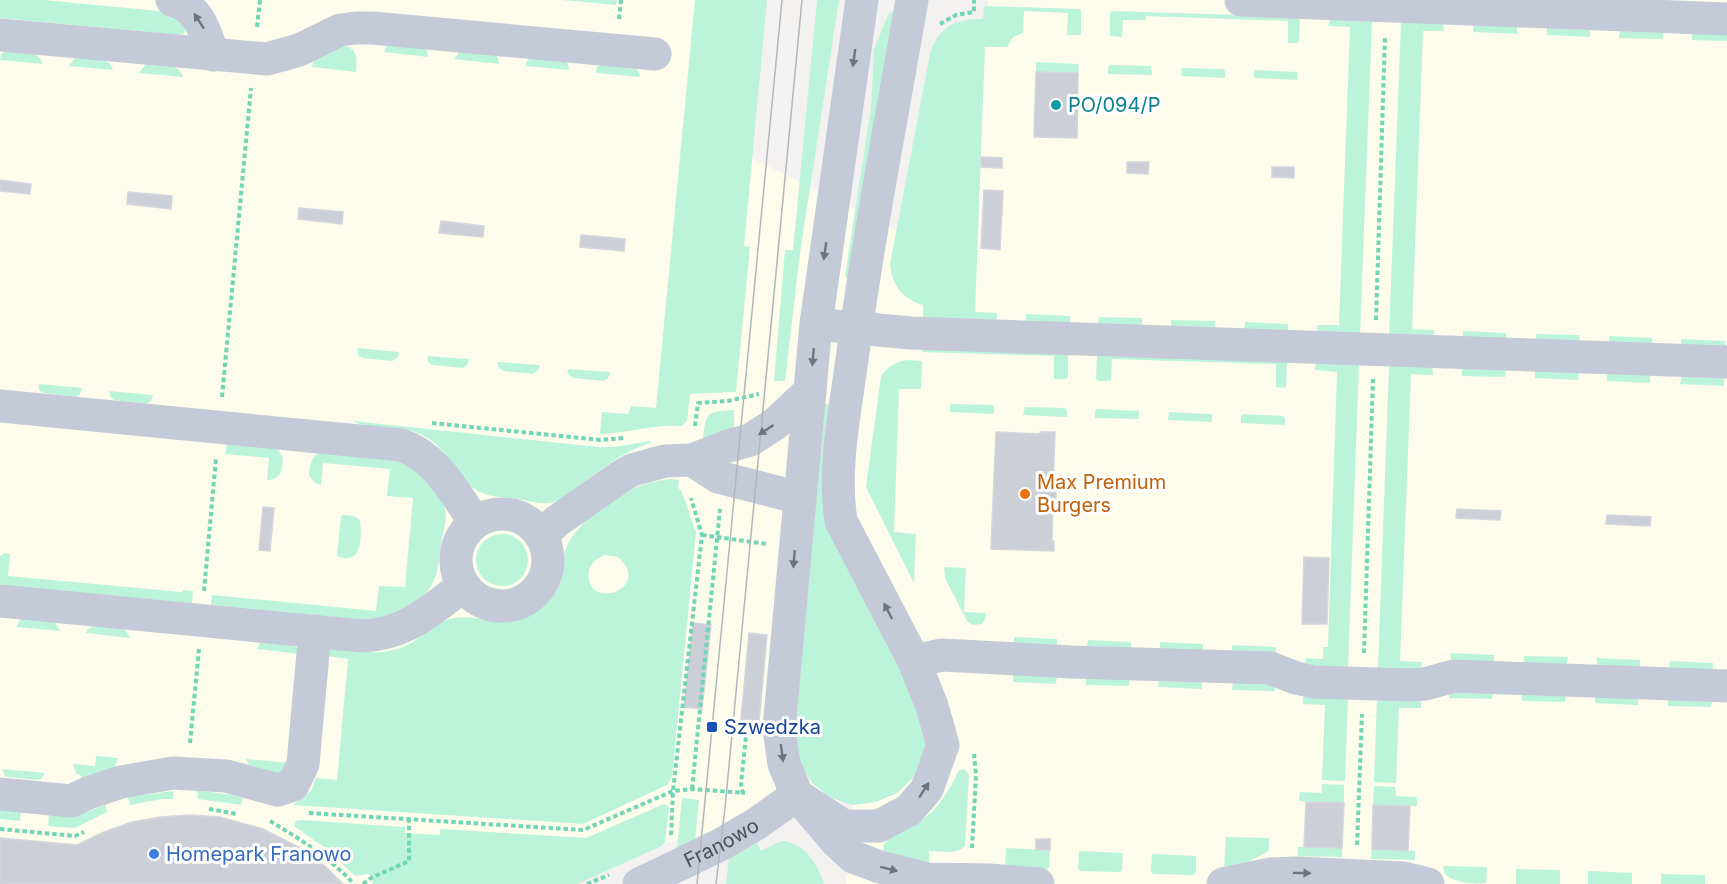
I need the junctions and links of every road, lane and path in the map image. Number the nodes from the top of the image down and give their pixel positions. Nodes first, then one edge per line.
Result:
1 (172, 0) edge
2 (862, 0) edge
3 (912, 0) edge
4 (1240, 0) edge
5 (1444, 4) edge
6 (1386, 6) junction
7 (1727, 19) edge
8 (0, 34) edge
9 (655, 54) dead end
10 (213, 55) junction
11 (816, 324) junction
12 (856, 328) junction
13 (1375, 350) junction
14 (1727, 362) edge
15 (810, 391) junction
16 (0, 406) edge
17 (692, 460) junction
18 (690, 495) dead end
19 (800, 501) junction
20 (475, 522) junction
21 (541, 536) junction
22 (463, 586) junction
23 (0, 601) edge
24 (315, 631) junction
25 (914, 661) junction
26 (1363, 683) junction
27 (1727, 686) edge
28 (741, 784) dead end
29 (692, 789) dead end
30 (673, 791) junction
31 (742, 793) dead end
32 (0, 794) edge
33 (797, 795) junction
34 (207, 808) dead end
35 (306, 813) dead end
36 (238, 814) dead end
37 (278, 818) dead end
38 (409, 820) junction
39 (0, 828) edge
40 (92, 828) dead end
41 (671, 836) dead end
42 (854, 871) edge
43 (1356, 875) junction
44 (629, 877) edge
45 (354, 884) edge
46 (363, 884) edge
47 (587, 884) edge
48 (1038, 884) edge
49 (1223, 884) edge
50 (1428, 884) edge

10 -> 1 street
2 -> 11 street
3 - 12 street
4 - 6 street
5 - 6 street
5 - 7 street
6 - 13 path
8 - 10 street
9 - 10 street
11 - 12 street
11 -> 15 street
12 - 13 street
25 -> 12 street
13 - 14 street
13 - 26 path
15 -> 17 street
15 - 19 street
16 - 20 street
17 - 19 street
17 - 21 street
18 - 30 path
19 -> 33 street
20 - 21 street
20 - 22 street
21 - 22 street
22 - 24 street
23 - 24 street
24 - 32 street
25 - 26 street
33 -> 25 street
26 - 27 street
26 - 43 path
28 - 31 path
29 - 30 path
30 - 38 path
30 - 41 path
33 - 42 street
33 - 44 street, Franowo
34 - 36 path
35 - 38 path
37 - 45 path
38 - 46 path
39 - 40 path
42 -> 48 street
49 -> 43 street
43 - 50 street
44 - 47 path

